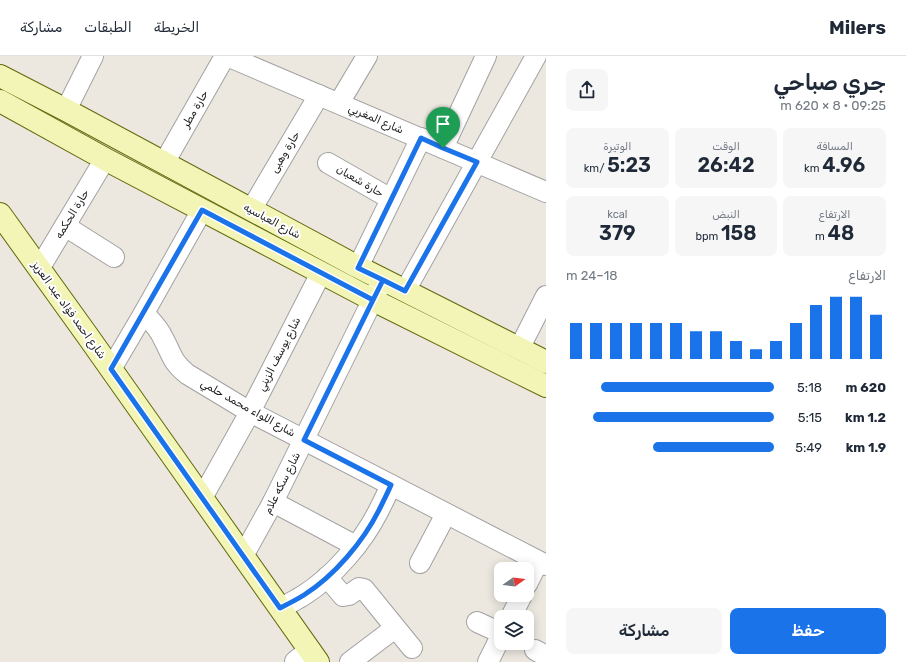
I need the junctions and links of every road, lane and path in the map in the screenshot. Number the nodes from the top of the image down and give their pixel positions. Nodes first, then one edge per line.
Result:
1 (93, 56) edge
2 (226, 56) edge
3 (366, 56) edge
4 (486, 56) edge
5 (536, 56) edge
6 (256, 62) edge
7 (0, 76) edge
8 (319, 95) junction
9 (0, 101) edge
10 (339, 104) junction
11 (66, 110) junction
12 (421, 138) junction
13 (443, 148) junction
14 (105, 159) junction
15 (477, 162) junction
16 (164, 163) junction
17 (328, 163) dead end
18 (546, 192) edge
19 (391, 200) junction
20 (202, 210) junction
21 (251, 210) junction
22 (0, 214) edge
23 (65, 226) junction
24 (114, 257) dead end
25 (358, 268) junction
26 (39, 269) junction
27 (321, 273) junction
28 (383, 280) junction
29 (405, 291) junction
30 (546, 296) edge
31 (373, 300) junction
32 (144, 313) junction
33 (519, 349) junction
34 (546, 362) edge
35 (111, 369) junction
36 (546, 386) edge
37 (250, 412) junction
38 (304, 440) junction
39 (391, 485) junction
40 (202, 498) junction
41 (273, 502) junction
42 (446, 514) junction
43 (356, 546) junction
44 (243, 556) junction
45 (420, 563) dead end
46 (542, 563) edge
47 (534, 574) edge
48 (327, 577) junction
49 (280, 608) junction
50 (477, 622) dead end
51 (395, 628) junction
52 (494, 630) edge
53 (412, 648) dead end
54 (494, 650) edge
55 (308, 658) edge
56 (350, 662) edge
57 (488, 662) edge

1 - 11 street
2 - 6 street, شارع المغربي
2 - 16 street, حارة مطر
3 - 10 street
4 - 13 street
5 - 15 street
6 - 8 street, شارع المغربي
7 - 11 main road, شارع العباسيه
8 - 10 street, شارع المغربي
8 - 21 street, حارة وهبى
9 - 14 main road, شارع العباسيه
10 - 12 street, شارع المغربي
11 - 16 main road, شارع العباسيه
12 - 13 street, شارع المغربي
12 - 19 street
13 - 15 street, شارع المغربي
14 - 20 main road, شارع العباسيه
14 - 23 street, حارة الحكمه
15 - 18 street, شارع المغربي
15 - 29 street
16 - 21 main road, شارع العباسيه
17 - 19 street, حارة شعبان
19 - 25 street
20 - 27 main road, شارع العباسيه
20 - 32 street
21 - 25 main road, شارع العباسيه
22 - 26 main road, شارع احمد فؤاد عبد العزيز
23 - 24 street
23 - 26 street, حارة الحكمه
25 - 28 main road, شارع العباسيه
26 - 35 main road, شارع احمد فؤاد عبد العزيز
27 - 31 main road, شارع العباسيه
27 - 37 street, شارع يوسف الزيني
28 - 29 main road, شارع العباسيه
28 - 31 street, شارع سكه علام
29 - 33 main road, شارع العباسيه
30 - 33 street
31 - 36 main road, شارع العباسيه
31 - 38 street, شارع سكه علام
32 - 35 street
32 - 37 street, شارع اللواء محمد حلمي
33 - 34 main road, شارع العباسيه
35 - 40 main road, شارع احمد فؤاد عبد العزيز
37 - 38 street, شارع اللواء محمد حلمي
37 - 40 street, شارع يوسف الزيني
38 - 39 street, شارع اللواء محمد حلمي
38 - 41 street, شارع سكه علام
39 - 42 street, شارع اللواء محمد حلمي
39 - 43 street
40 - 44 main road, شارع احمد فؤاد عبد العزيز
41 - 43 street
41 - 44 street, شارع سكه علام
42 - 45 street
42 - 46 street, شارع اللواء محمد حلمي
43 - 48 street
44 - 49 main road, شارع احمد فؤاد عبد العزيز
46 - 47 street
48 - 49 street
48 - 51 street
49 - 55 main road, شارع احمد فؤاد عبد العزيز
50 - 52 street
51 - 53 street
51 - 56 street
54 - 57 street

